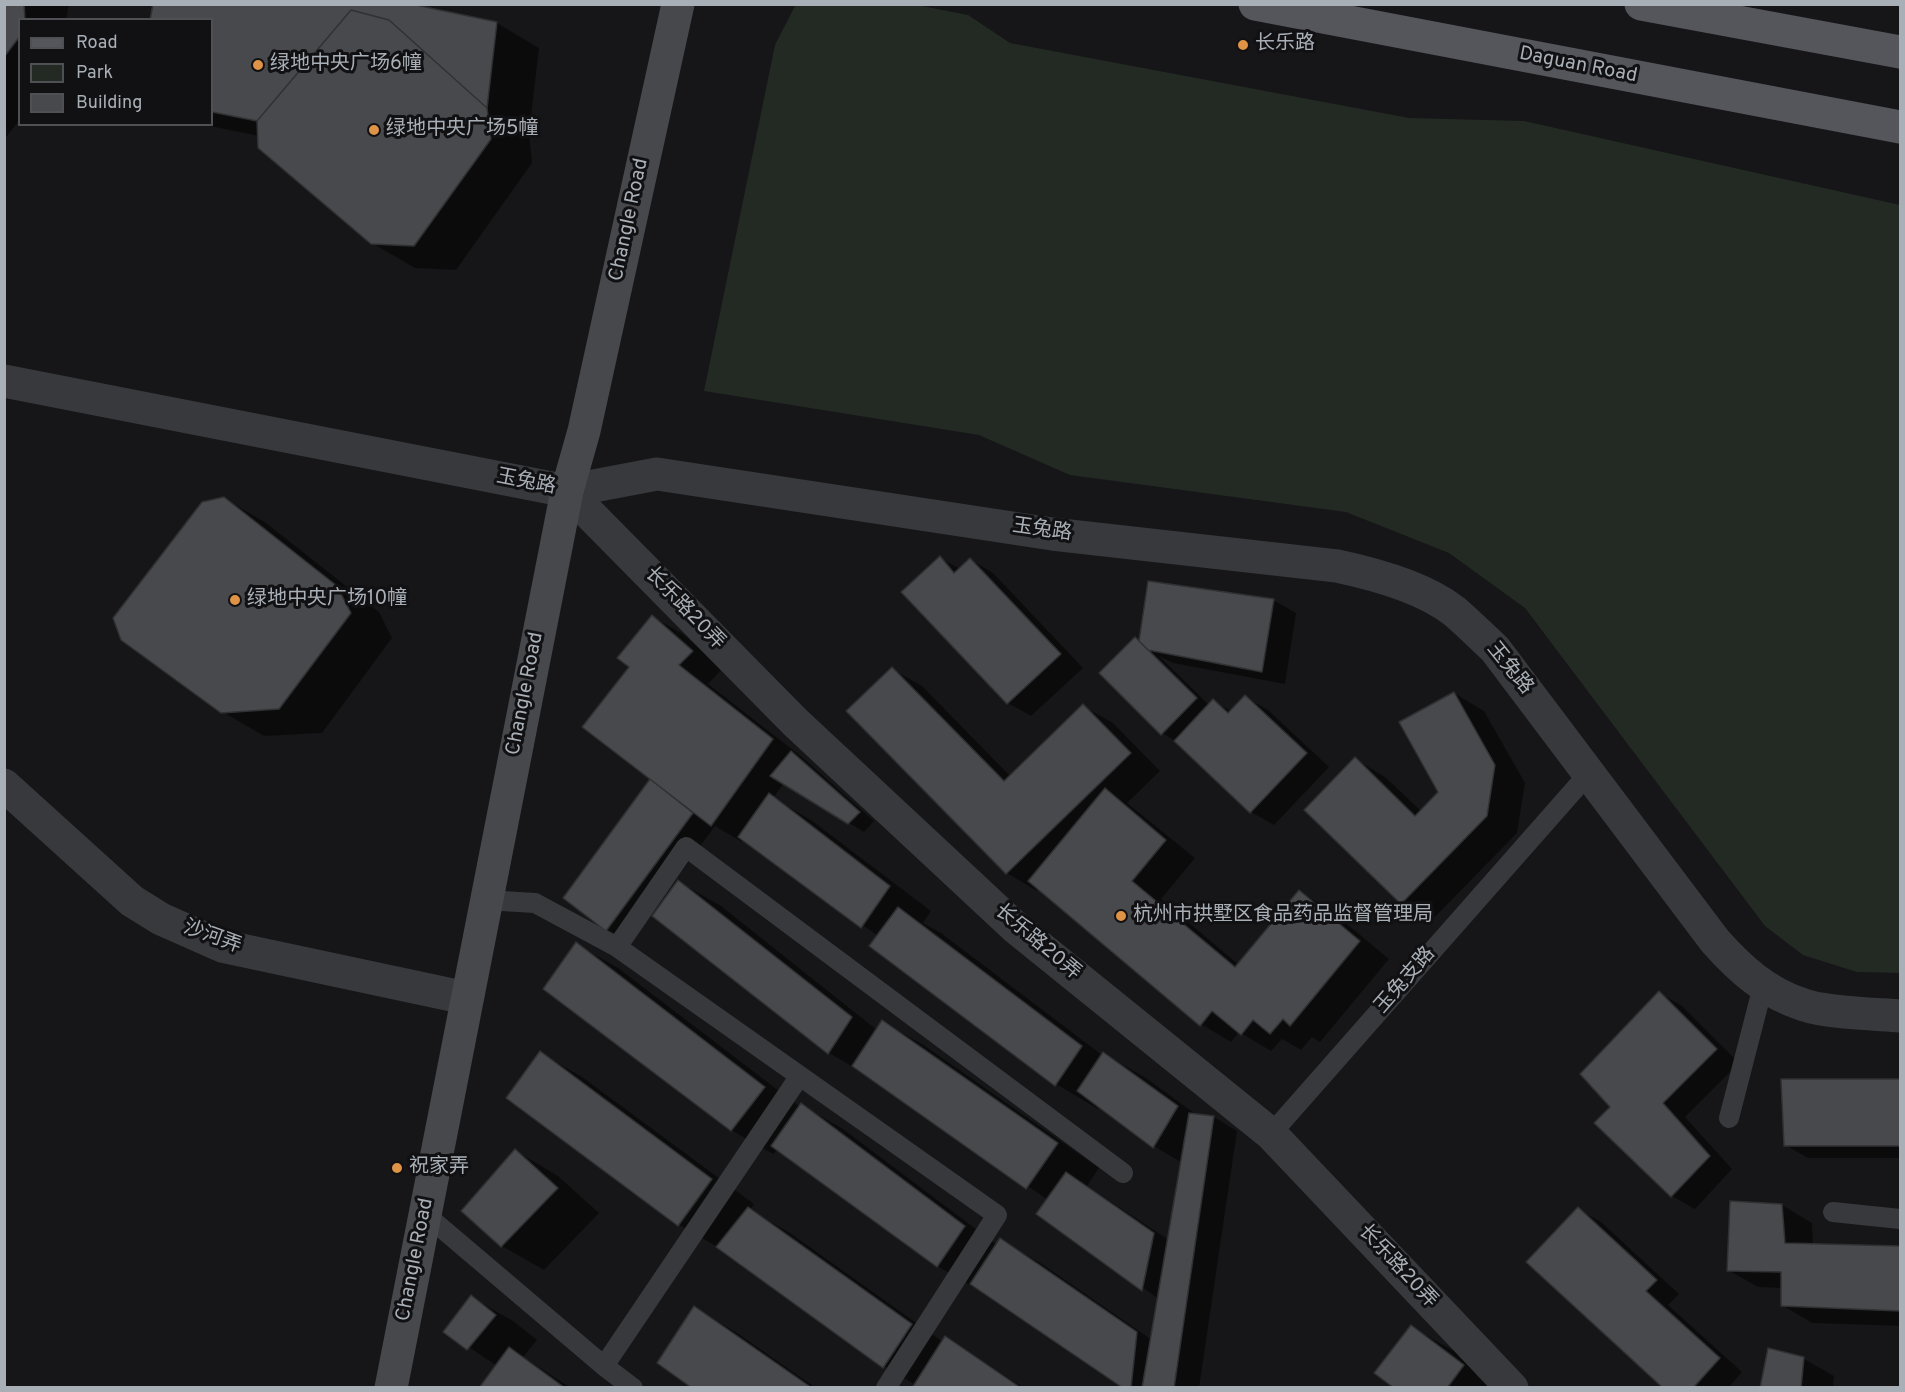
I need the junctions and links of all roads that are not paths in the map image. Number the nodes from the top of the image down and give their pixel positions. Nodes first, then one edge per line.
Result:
1 (678, 4) edge
2 (1255, 4) edge
3 (1641, 4) edge
4 (1900, 52) edge
5 (1900, 127) edge
6 (4, 381) edge
7 (567, 491) junction
8 (1589, 773) junction
9 (4, 785) edge
10 (486, 900) junction
11 (617, 947) junction
12 (1763, 986) junction
13 (466, 998) junction
14 (1900, 1016) edge
15 (799, 1077) junction
16 (1729, 1118) dead end
17 (1271, 1134) junction
18 (1123, 1173) dead end
19 (1833, 1212) dead end
20 (425, 1214) junction
21 (1900, 1219) edge
22 (604, 1366) junction
23 (391, 1388) edge
24 (633, 1388) edge
25 (886, 1388) edge
26 (1512, 1388) edge

1 - 7 street, Changle Road
2 - 5 main road, Daguan Road
3 - 4 main road
6 - 7 street, 玉兔路
7 - 8 street, 玉兔路
7 - 10 street, Changle Road
7 - 17 street, 长乐路20弄
8 - 12 street, 玉兔路
8 - 17 lane, 玉兔支路
9 - 13 street, 沙河弄
10 - 11 lane
10 - 13 street, Changle Road
11 - 15 lane
11 - 18 lane
12 - 14 street, 玉兔路
12 - 16 lane
13 - 20 street, Changle Road
15 - 22 lane
15 - 25 lane
17 - 26 street, 长乐路20弄
19 - 21 lane
20 - 22 lane
20 - 23 street, Changle Road
22 - 24 lane

